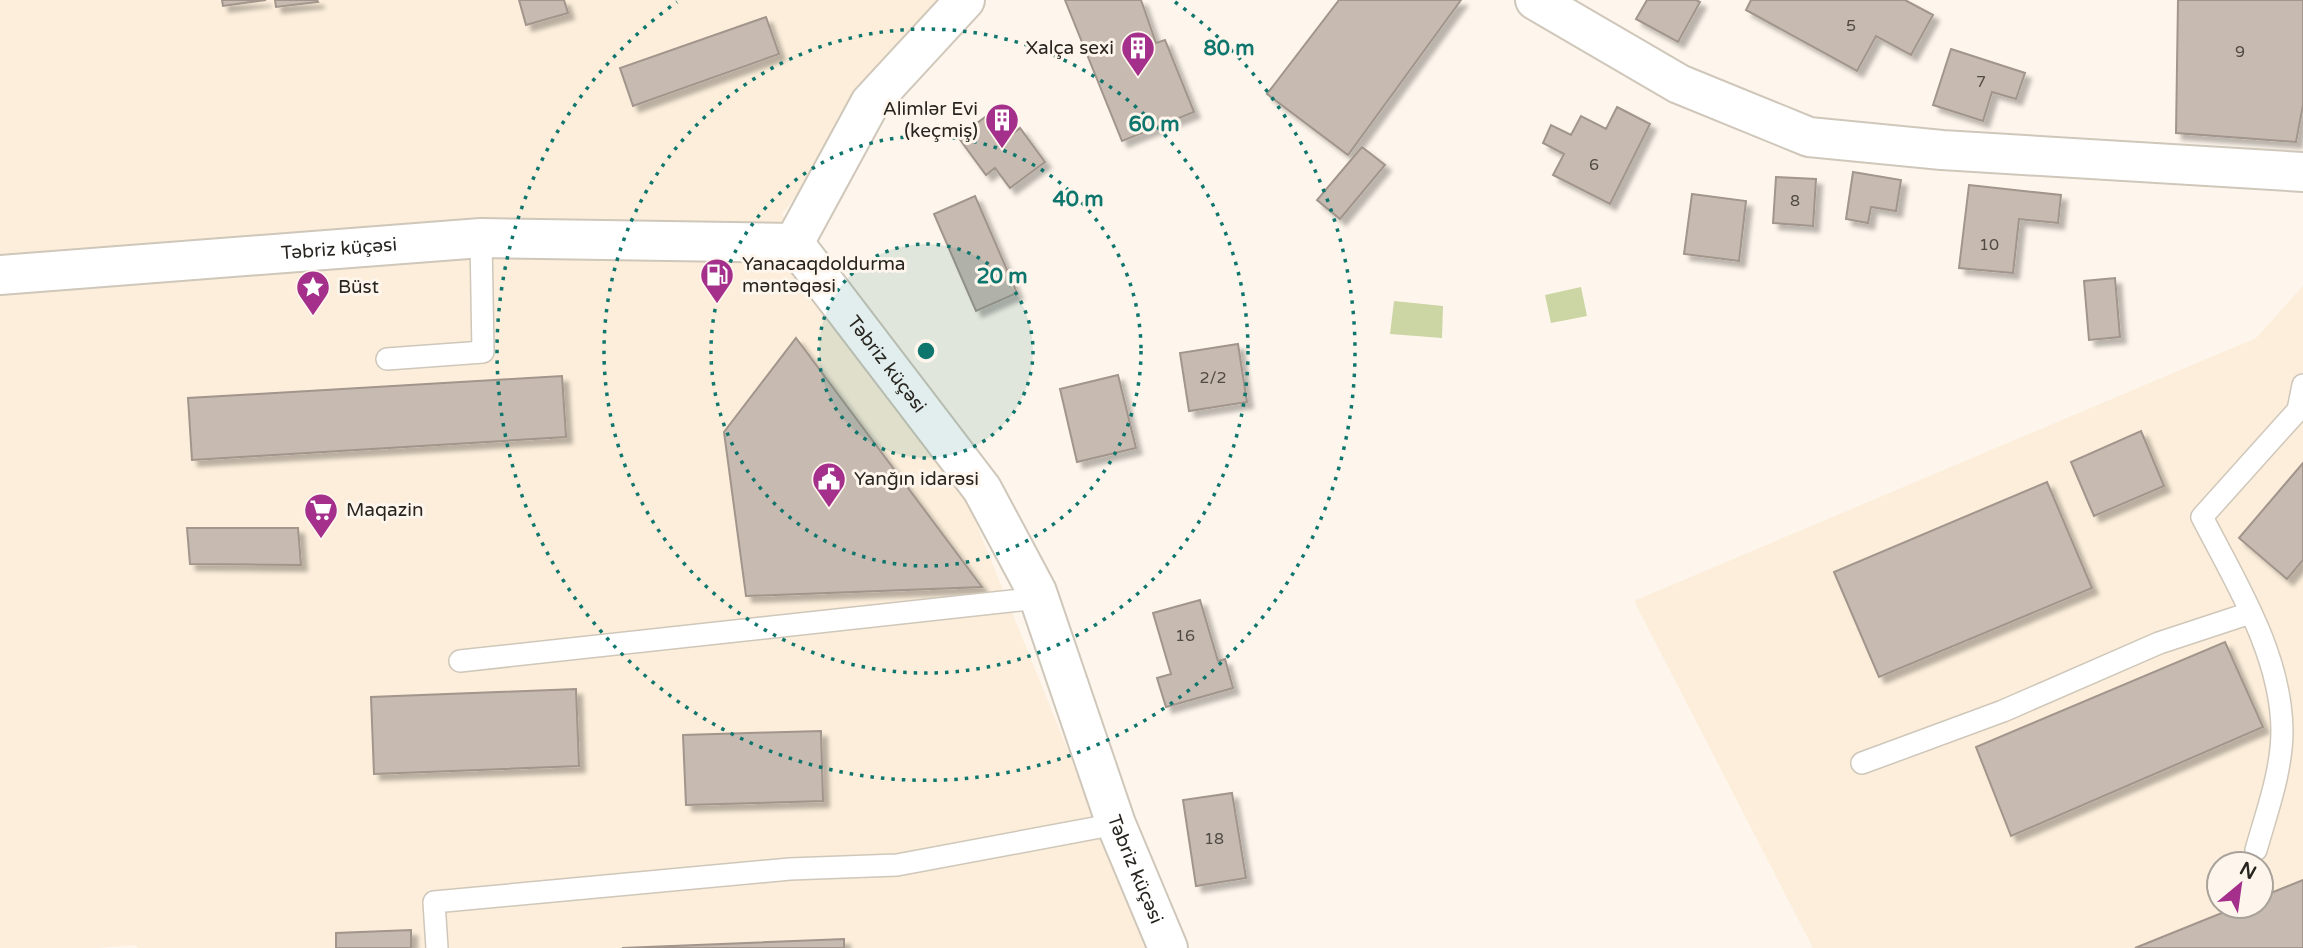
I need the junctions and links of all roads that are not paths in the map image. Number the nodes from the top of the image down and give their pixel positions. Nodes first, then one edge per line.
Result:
1 (965, 0) edge
2 (1535, 0) edge
3 (2303, 172) edge
4 (481, 238) junction
5 (794, 243) junction
6 (0, 275) edge
7 (387, 359) dead end
8 (2303, 386) edge
9 (1039, 598) junction
10 (2250, 613) junction
11 (460, 661) dead end
12 (1862, 763) dead end
13 (1116, 824) junction
14 (2256, 850) dead end
15 (437, 948) edge
16 (1168, 948) edge

1 - 5 main road
2 - 3 main road
4 - 5 main road, Təbriz küçəsi
4 - 6 main road, Təbriz küçəsi
4 - 7 lane
5 - 9 main road, Təbriz küçəsi
8 - 10 lane
9 - 11 lane
9 - 13 main road, Təbriz küçəsi
10 - 12 lane
10 - 14 lane
13 - 15 lane
13 - 16 main road, Təbriz küçəsi

